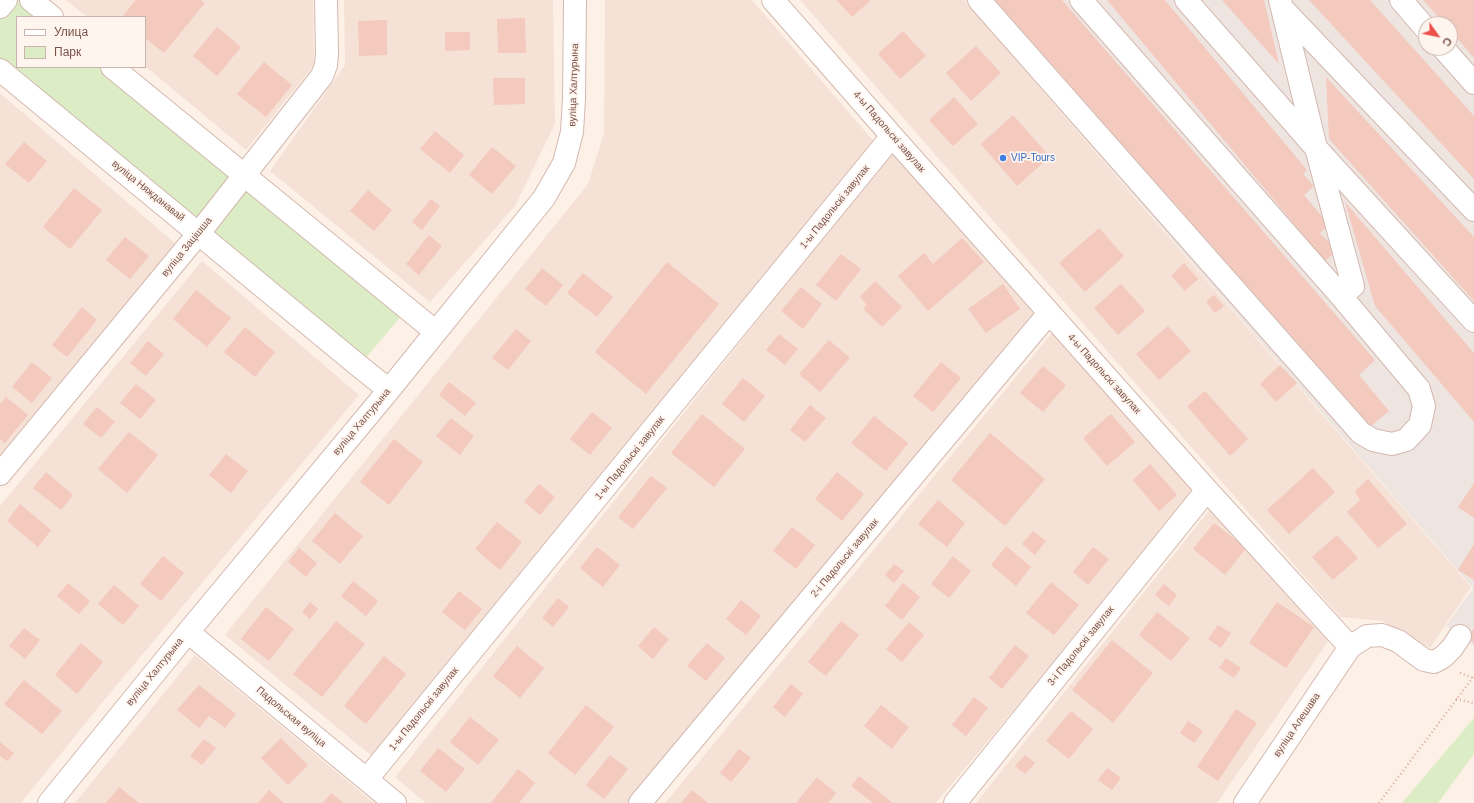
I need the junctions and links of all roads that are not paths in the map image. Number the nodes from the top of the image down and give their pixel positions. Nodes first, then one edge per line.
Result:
1 (6, 0) edge
2 (31, 0) edge
3 (326, 0) edge
4 (575, 0) edge
5 (774, 0) edge
6 (979, 0) edge
7 (1081, 0) edge
8 (1186, 0) edge
9 (1401, 0) edge
10 (1281, 3) edge
11 (0, 7) edge
12 (51, 16) edge
13 (1418, 20) edge
14 (1450, 56) edge
15 (113, 68) edge
16 (0, 70) edge
17 (1474, 83) edge
18 (892, 136) junction
19 (1316, 148) junction
20 (244, 176) junction
21 (1474, 210) edge
22 (199, 233) junction
23 (1341, 296) junction
24 (1049, 313) junction
25 (1474, 321) edge
26 (436, 332) junction
27 (389, 390) junction
28 (0, 474) edge
29 (1207, 490) junction
30 (188, 632) junction
31 (1460, 636) dead end
32 (1350, 647) junction
33 (367, 779) junction
34 (49, 803) edge
35 (395, 803) edge
36 (640, 803) edge
37 (955, 803) edge
38 (1245, 803) edge

1 - 11 street
2 - 12 street
3 - 20 street, вуліца Зацішша
4 - 26 street, вуліца Халтурына
5 - 18 street, 4-ы Падольскі завулак
6 - 23 street
7 - 23 street
8 - 19 street
9 - 13 street
10 - 19 street
10 - 21 street
14 - 17 street
15 - 20 street
16 - 22 street, вуліца Няжданавай
18 - 24 street, 4-ы Падольскі завулак
18 - 33 street, 1-ы Падольскі завулак
19 - 23 street
19 - 25 street
20 - 22 street, вуліца Зацішша
20 - 26 street
22 - 27 street, вуліца Няжданавай
22 - 28 street, вуліца Зацішша
24 - 29 street, 4-ы Падольскі завулак
24 - 36 street, 2-і Падольскі завулак
26 - 27 street, вуліца Халтурына
27 - 30 street, вуліца Халтурына
29 - 32 street, 4-ы Падольскі завулак
29 - 37 street, 3-і Падольскі завулак
30 - 33 street, Падольская вуліца
30 - 34 street, вуліца Халтурына
31 - 32 street
32 - 38 street, вуліца Алешава
33 - 35 street, Падольская вуліца

